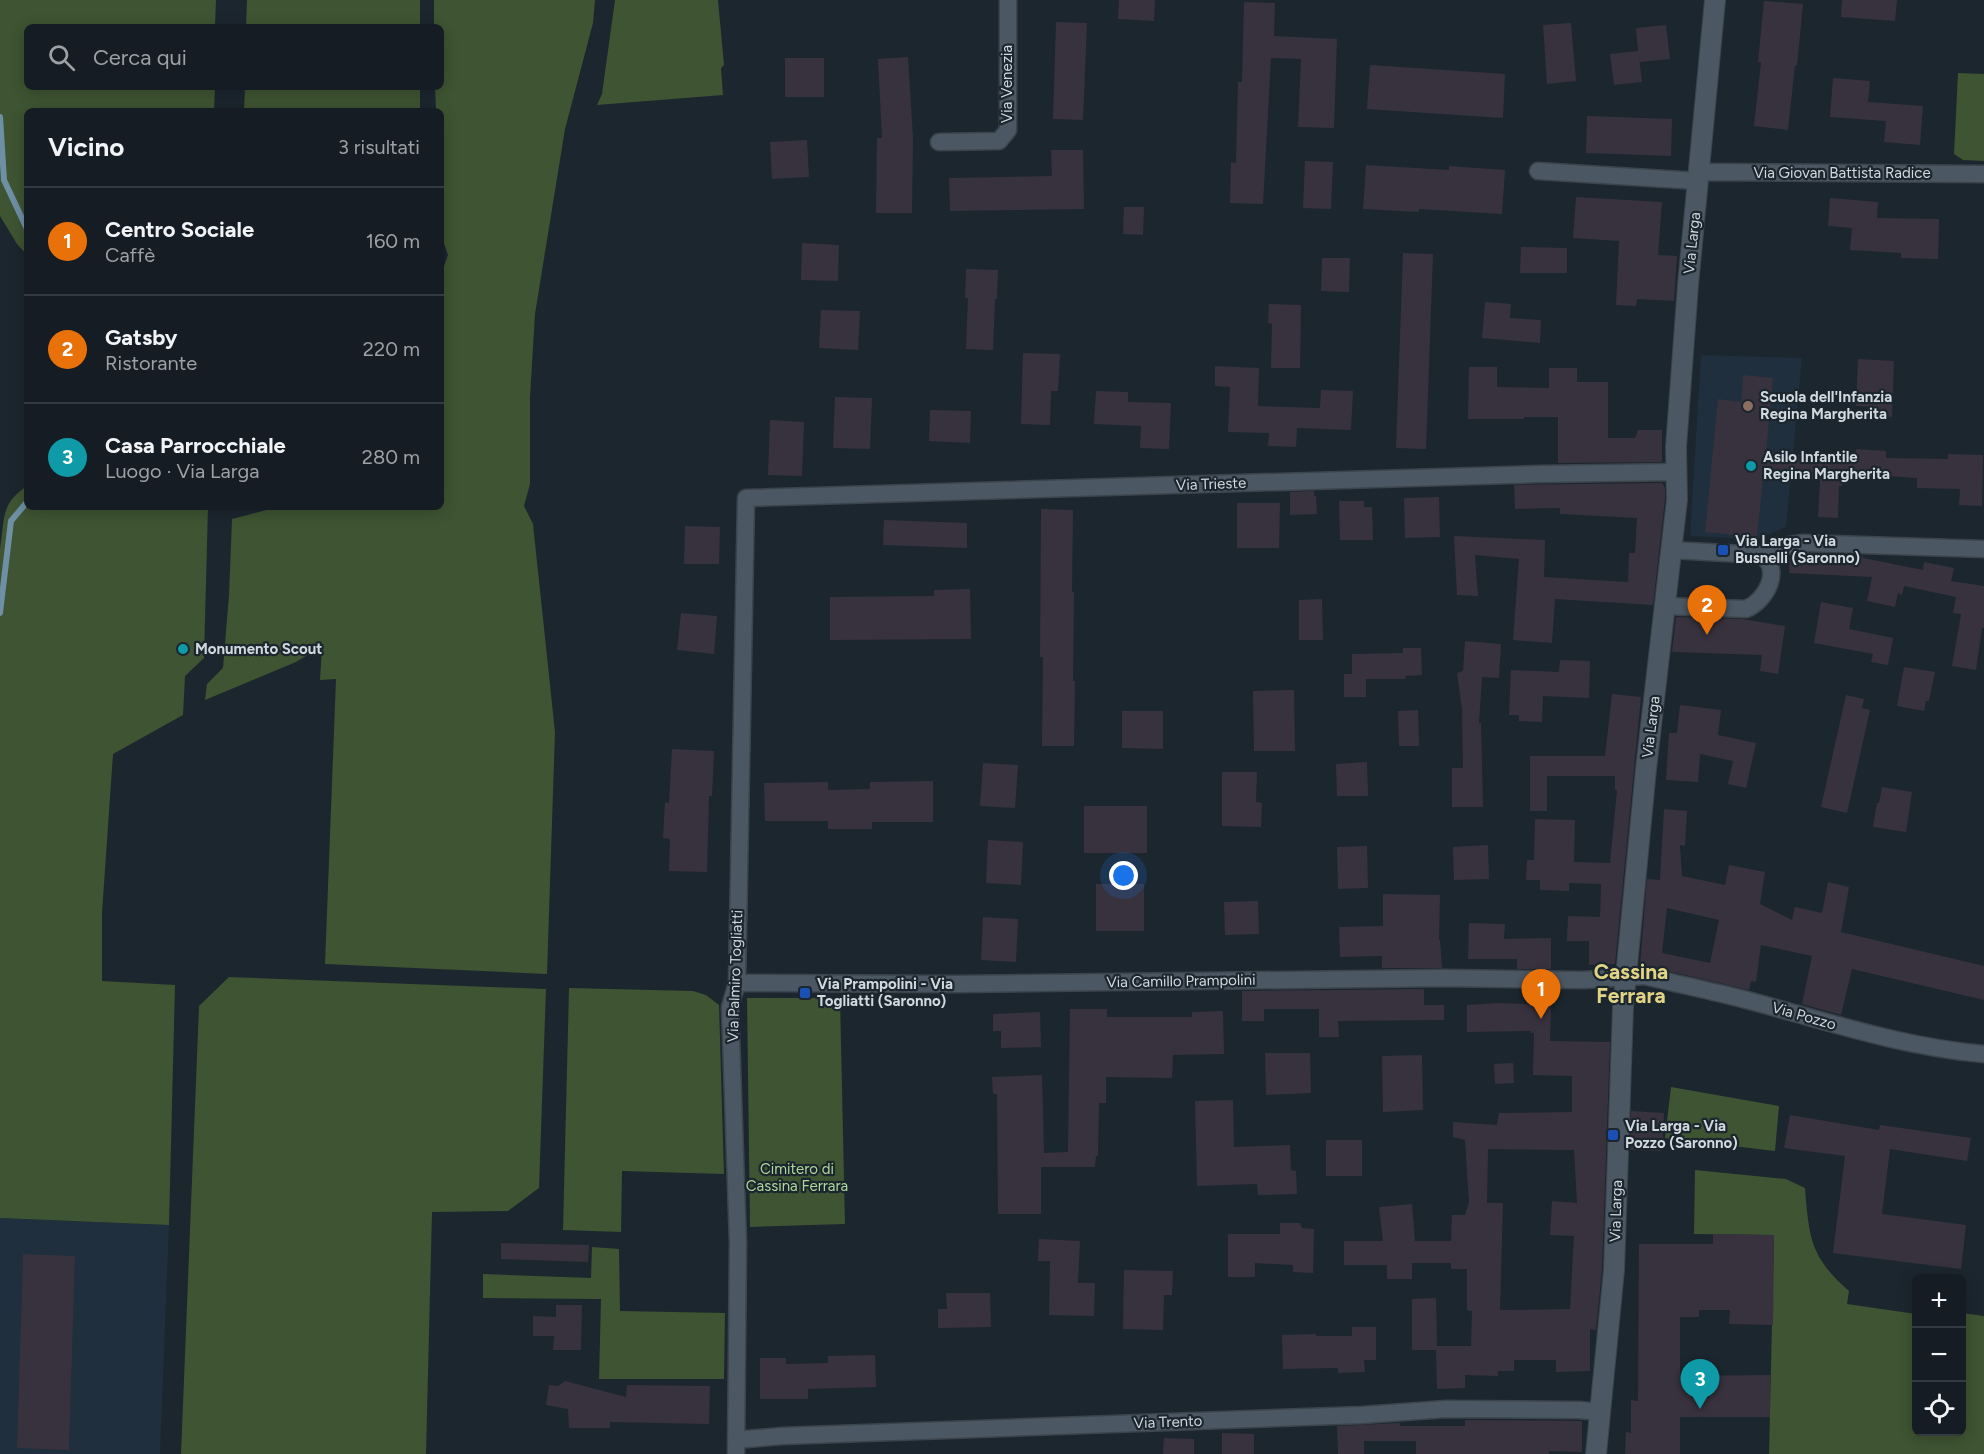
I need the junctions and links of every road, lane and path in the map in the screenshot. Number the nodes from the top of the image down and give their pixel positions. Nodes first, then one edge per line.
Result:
1 (1008, 0) edge
2 (1715, 0) edge
3 (939, 142) dead end
4 (1538, 171) dead end
5 (1984, 174) edge
6 (1699, 176) junction
7 (1677, 472) junction
8 (746, 498) joint
9 (1984, 549) edge
10 (1671, 550) junction
11 (1761, 555) junction
12 (1665, 606) junction
13 (1626, 976) junction
14 (737, 983) junction
15 (1984, 1054) edge
16 (1600, 1412) junction
17 (736, 1447) edge
18 (1596, 1454) edge

1 - 3 street, Via Venezia
2 - 6 street, Via Larga
4 - 6 street, Via Giovan Battista Radice
5 - 6 street, Via Giovan Battista Radice
6 - 7 street, Via Larga
7 - 8 street, Via Trieste
7 - 10 street, Via Larga
8 - 14 street, Via Palmiro Togliatti
9 - 11 street
10 - 11 street
10 - 12 street, Via Larga
11 - 12 street
12 - 13 street, Via Larga
13 - 14 street, Via Camillo Prampolini
13 - 15 street, Via Pozzo
13 - 16 street, Via Larga
14 - 17 street, Via Palmiro Togliatti
16 - 17 street, Via Trento
16 - 18 street, Via Larga

